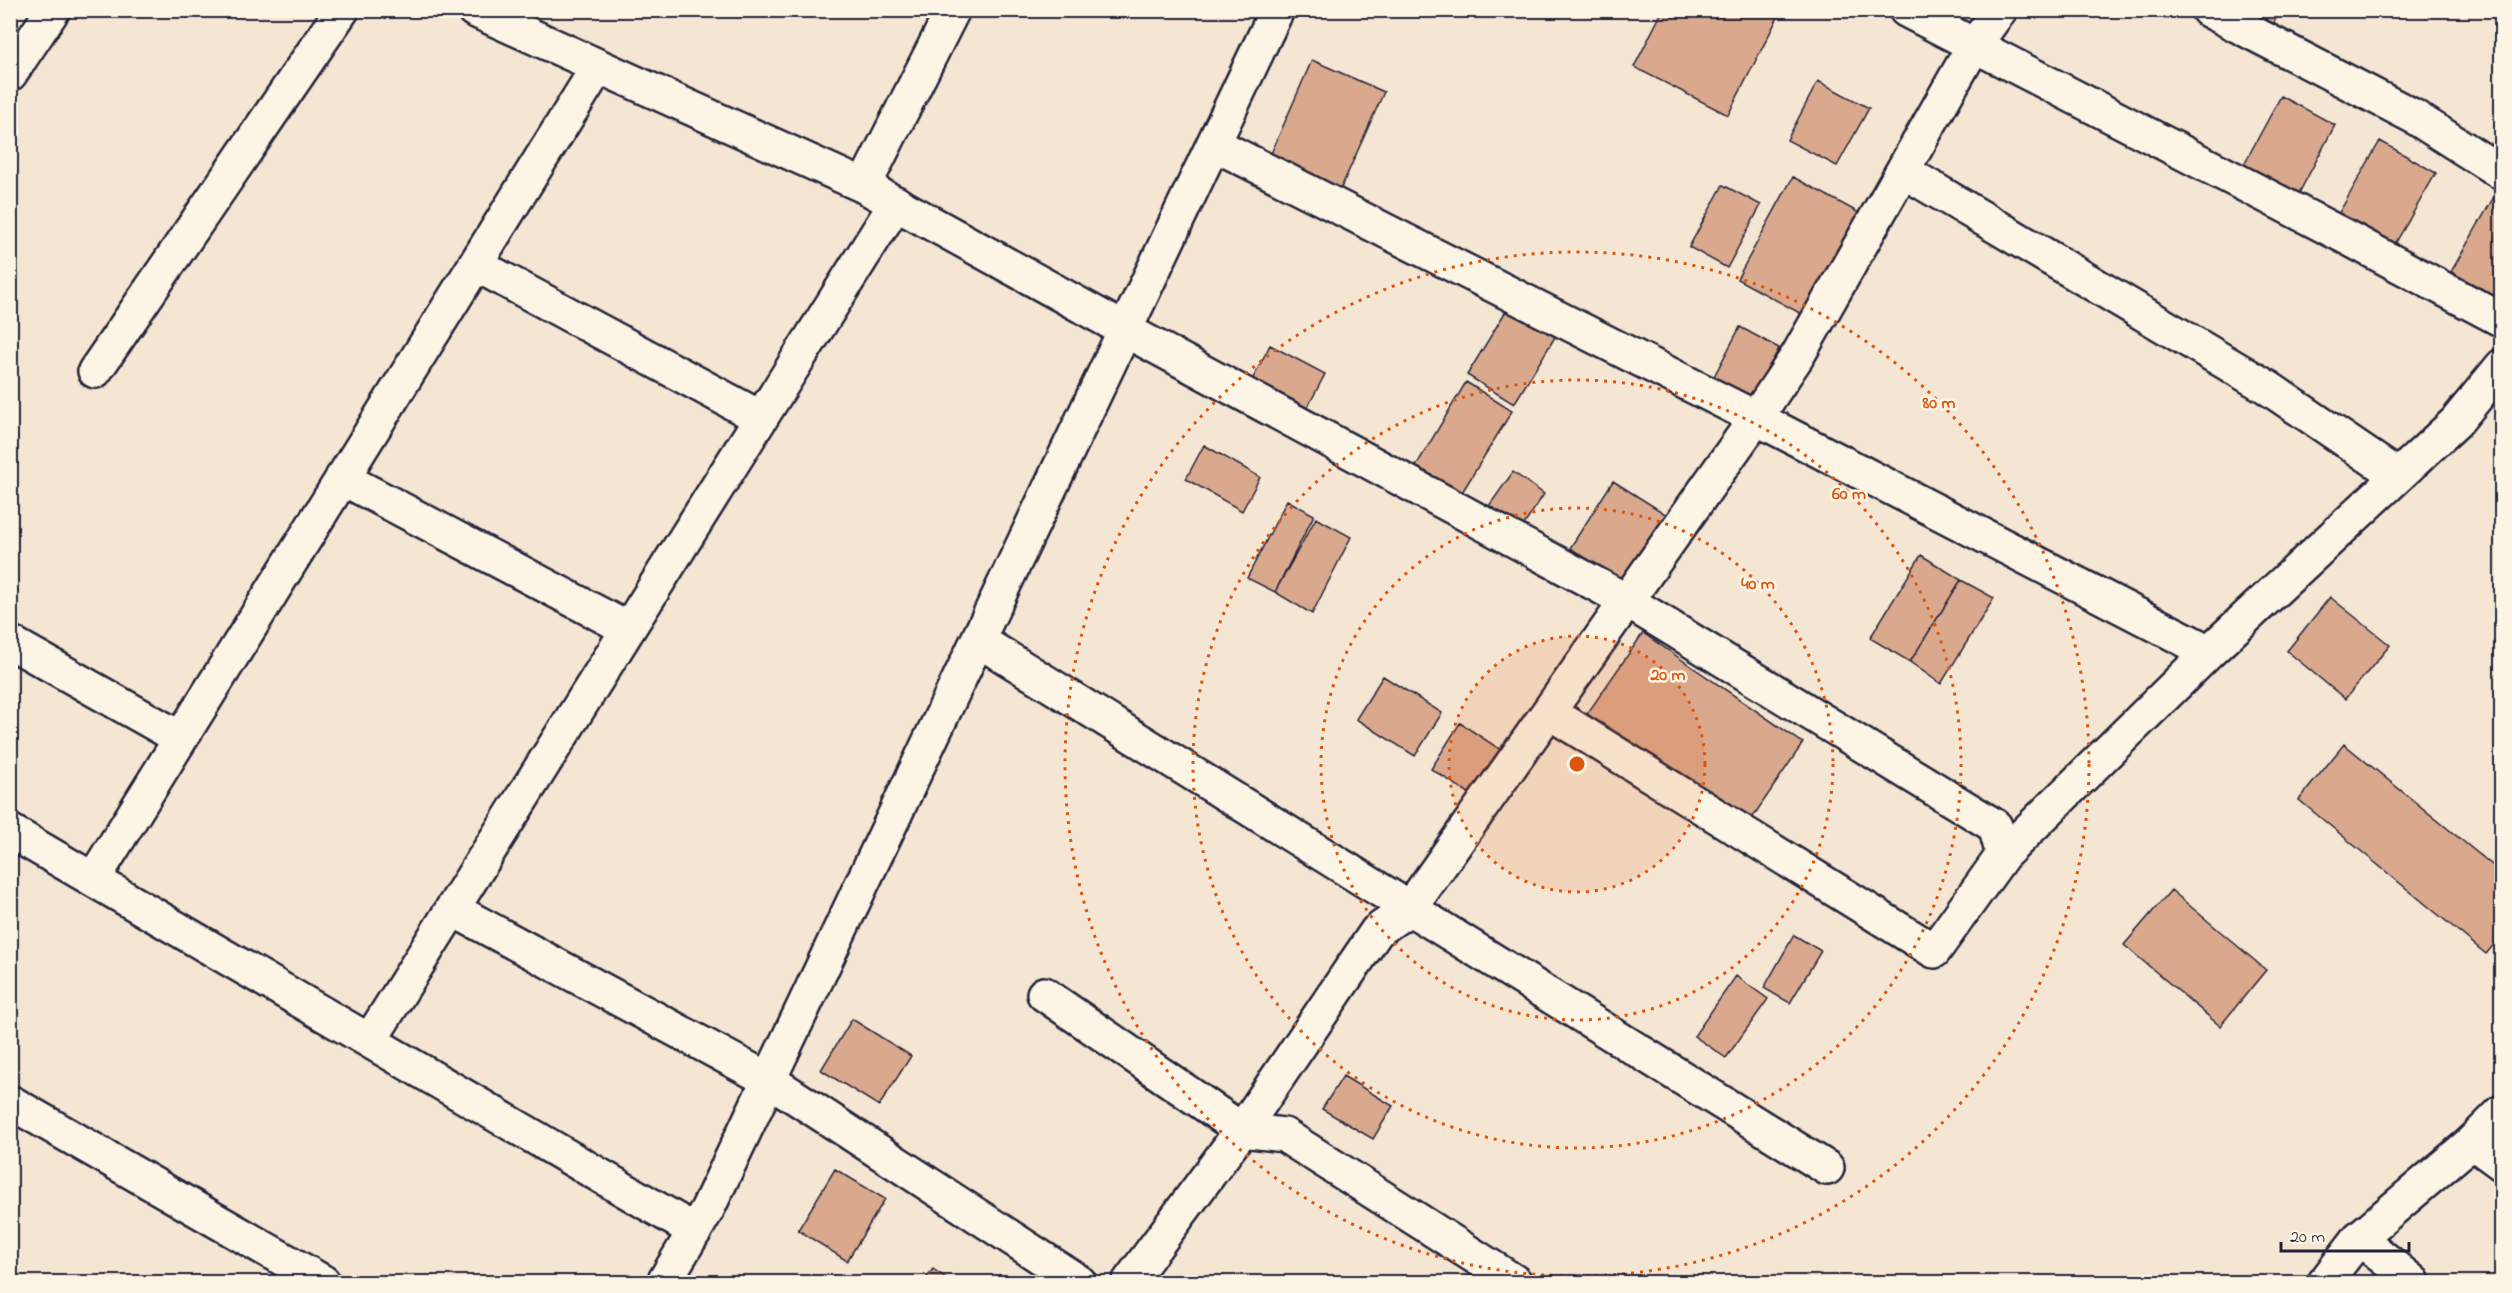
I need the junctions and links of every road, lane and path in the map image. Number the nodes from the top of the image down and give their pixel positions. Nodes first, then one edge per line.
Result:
1 (53, 10) edge
2 (342, 10) edge
3 (474, 10) edge
4 (953, 10) edge
5 (1277, 10) edge
6 (1906, 10) edge
7 (2000, 10) edge
8 (2208, 10) edge
9 (1973, 47) junction
10 (598, 66) junction
11 (10, 74) edge
12 (1214, 144) junction
13 (1903, 171) junction
14 (2502, 173) edge
15 (864, 186) junction
16 (896, 203) junction
17 (475, 264) junction
18 (2502, 320) edge
19 (1127, 331) junction
20 (2502, 366) edge
21 (95, 370) dead end
22 (761, 418) junction
23 (1755, 418) junction
24 (2398, 476) junction
25 (342, 478) junction
26 (1627, 601) junction
27 (628, 629) junction
28 (978, 640) junction
29 (10, 642) edge
30 (2209, 652) junction
31 (1549, 712) junction
32 (180, 738) junction
33 (10, 831) edge
34 (2003, 855) junction
35 (94, 878) junction
36 (1410, 908) junction
37 (452, 909) junction
38 (1044, 994) dead end
39 (370, 1040) junction
40 (769, 1080) junction
41 (10, 1102) edge
42 (2502, 1112) edge
43 (1242, 1130) junction
44 (2472, 1142) junction
45 (2502, 1164) edge
46 (1827, 1168) dead end
47 (695, 1231) junction
48 (2359, 1238) junction
49 (322, 1282) edge
50 (664, 1282) edge
51 (1079, 1282) edge
52 (1129, 1282) edge
53 (1515, 1282) edge
54 (2325, 1282) edge
55 (2413, 1282) edge

1 - 11 street
2 - 21 street
3 - 10 street
4 - 15 street
5 - 12 street
6 - 9 street
7 - 9 street
8 - 14 street
9 - 13 street
9 - 18 street
10 - 15 street
10 - 17 street
12 - 19 street
12 - 23 street
13 - 23 street
13 - 24 street
15 - 16 street
16 - 19 street
16 - 22 street
17 - 22 street
17 - 25 street
19 - 26 street
19 - 28 street
20 - 24 street
22 - 27 street
23 - 26 street
23 - 30 street
24 - 30 street
25 - 27 street
25 - 32 street
26 - 31 street
26 - 34 street
27 - 37 street
28 - 36 street
28 - 40 street
29 - 32 street
30 - 34 street
31 - 34 street
31 - 36 street
32 - 35 street
33 - 35 street
35 - 39 street
36 - 43 street
36 - 46 street
37 - 39 street
37 - 40 street
38 - 43 street
39 - 47 street
40 - 47 street
40 - 51 street
41 - 49 street
42 - 44 street
43 - 52 street
43 - 53 street
44 - 45 street
44 - 48 street
47 - 50 street
48 - 54 street
48 - 55 street

